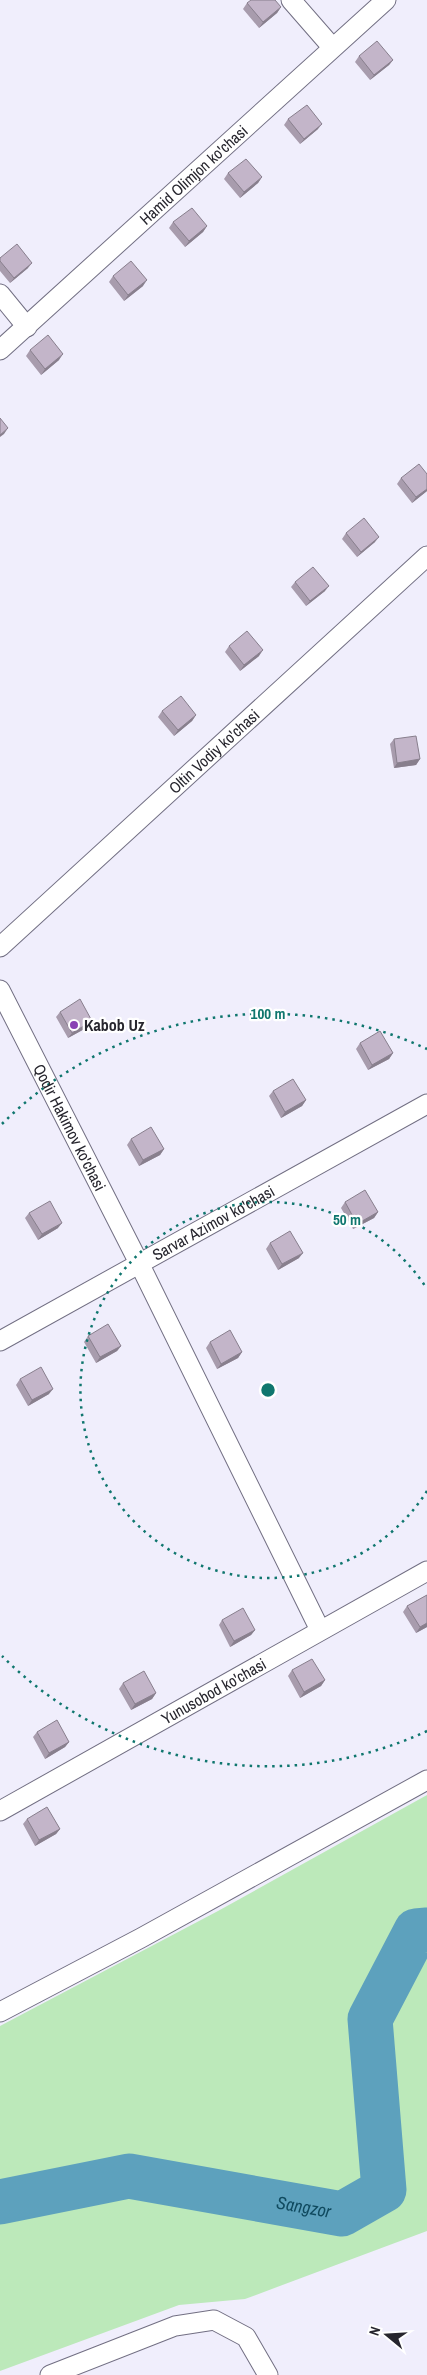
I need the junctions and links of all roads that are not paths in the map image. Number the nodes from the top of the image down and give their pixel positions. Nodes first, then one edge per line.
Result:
1 (291, 0) edge
2 (386, 0) edge
3 (332, 48) junction
4 (0, 294) edge
5 (27, 327) junction
6 (0, 350) edge
7 (427, 556) edge
8 (0, 947) edge
9 (0, 990) edge
10 (427, 1104) edge
11 (140, 1265) junction
12 (0, 1341) edge
13 (427, 1571) edge
14 (320, 1630) junction
15 (427, 1780) edge
16 (0, 1811) edge
17 (0, 2012) edge
18 (50, 2375) edge
19 (268, 2375) edge

1 - 3 street
2 - 3 street, Hamid Olimjon ko'chasi
3 - 5 street, Hamid Olimjon ko'chasi
4 - 5 street
5 - 6 street, Hamid Olimjon ko'chasi
7 - 8 street, Oltin Vodiy ko'chasi
9 - 11 street, Qodir Hakimov ko'chasi
10 - 11 street, Sarvar Azimov ko'chasi
11 - 12 street, Sarvar Azimov ko'chasi
11 - 14 street, Qodir Hakimov ko'chasi
13 - 14 street, Yunusobod ko'chasi
14 - 16 street, Yunusobod ko'chasi
15 - 17 street
18 - 19 street

